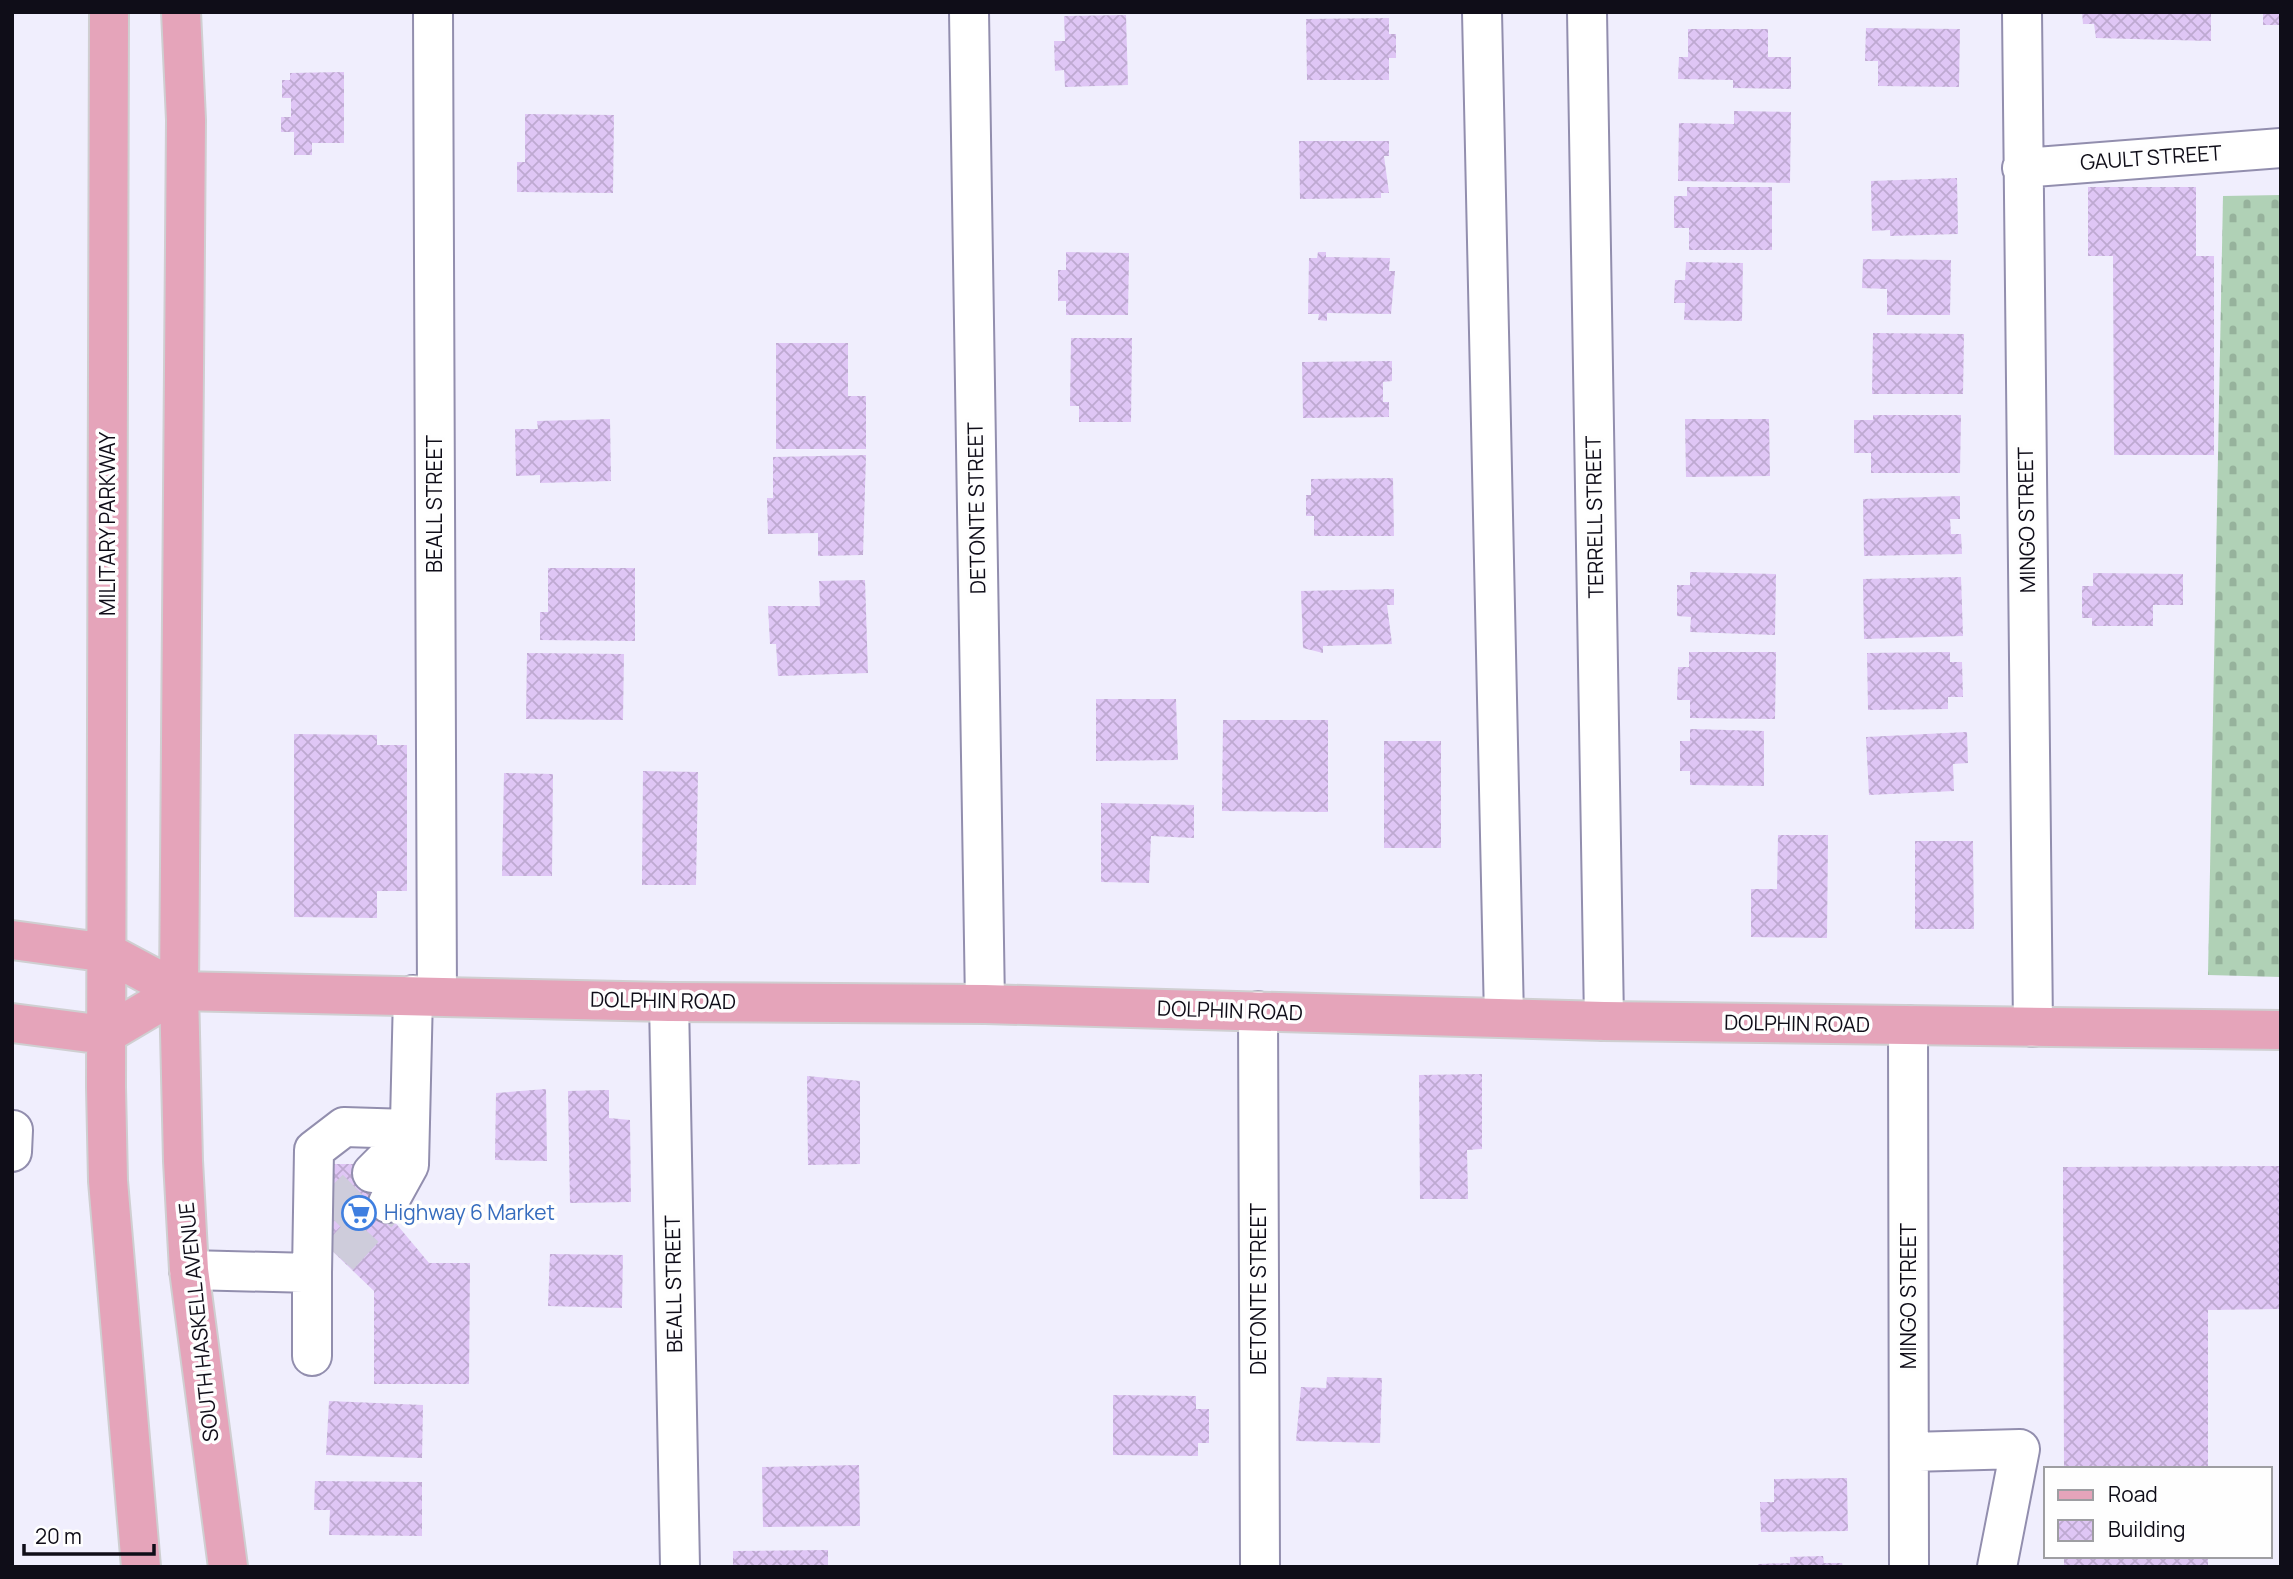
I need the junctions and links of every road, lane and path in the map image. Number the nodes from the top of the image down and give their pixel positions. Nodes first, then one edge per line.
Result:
1 (109, 12) edge
2 (181, 12) edge
3 (433, 12) edge
4 (969, 12) edge
5 (1482, 12) edge
6 (1587, 12) edge
7 (2022, 12) edge
8 (2281, 148) edge
9 (2022, 168) junction
10 (12, 940) edge
11 (108, 953) junction
12 (179, 992) junction
13 (425, 996) junction
14 (669, 1002) junction
15 (985, 1004) junction
16 (1258, 1012) junction
17 (1504, 1018) junction
18 (1604, 1021) junction
19 (12, 1023) edge
20 (1908, 1025) junction
21 (2033, 1027) junction
22 (2281, 1031) edge
23 (105, 1035) junction
24 (401, 1129) junction
25 (13, 1130) edge
26 (12, 1152) edge
27 (380, 1188) tunnel mouth
28 (325, 1265) junction
29 (189, 1270) junction
30 (312, 1356) dead end
31 (1910, 1452) junction
32 (141, 1567) edge
33 (228, 1567) edge
34 (680, 1567) edge
35 (1260, 1567) edge
36 (1909, 1567) edge
37 (1997, 1567) edge

1 - 11 main road, MILITARY PARKWAY
2 - 12 main road
3 - 13 street, BEALL STREET
4 - 15 street, DETONTE STREET
5 - 17 street
6 - 18 street, TERRELL STREET
7 - 9 street, MINGO STREET
8 - 9 street, GAULT STREET
9 - 21 street, MINGO STREET
10 - 11 main road, DOLPHIN ROAD
11 - 12 main road, DOLPHIN ROAD
11 - 23 main road, MILITARY PARKWAY
12 - 13 main road, DOLPHIN ROAD
12 - 23 main road
12 - 29 main road, SOUTH HASKELL AVENUE
13 - 14 main road, DOLPHIN ROAD
13 - 24 street, BEALL STREET
14 - 15 main road, DOLPHIN ROAD
14 - 34 street, BEALL STREET
15 - 16 main road, DOLPHIN ROAD
16 - 17 main road, DOLPHIN ROAD
16 - 35 street, DETONTE STREET
17 - 18 main road, DOLPHIN ROAD
18 - 20 main road, DOLPHIN ROAD
19 - 23 main road
20 - 21 main road, DOLPHIN ROAD
20 - 31 street, MINGO STREET
21 - 22 main road, DOLPHIN ROAD
23 - 32 main road
24 - 27 street, BEALL STREET
24 - 28 street
25 - 26 street
28 - 29 street
28 - 30 street
29 - 33 main road, SOUTH HASKELL AVENUE
31 - 36 street, MINGO STREET
31 - 37 street

